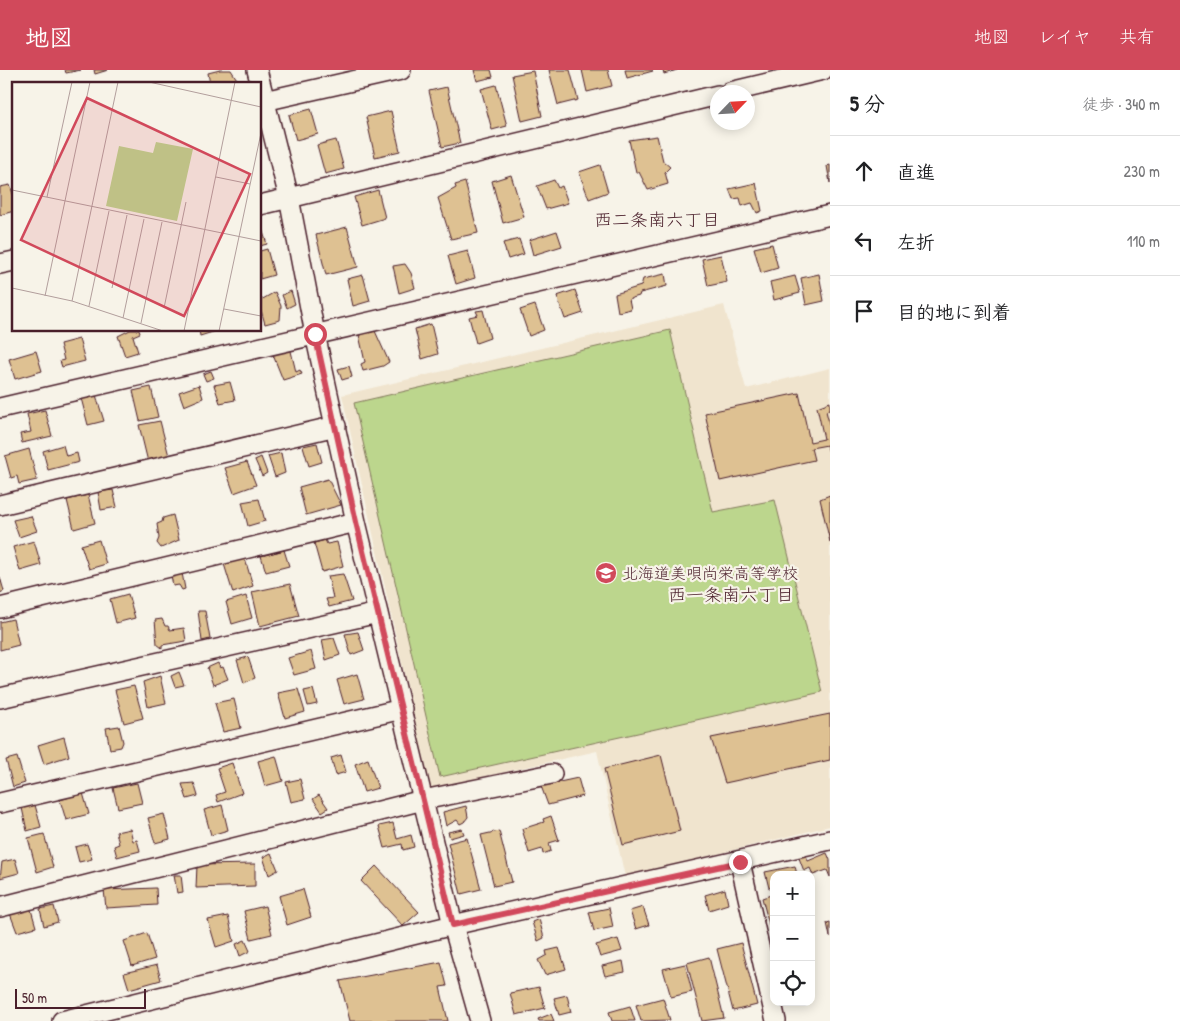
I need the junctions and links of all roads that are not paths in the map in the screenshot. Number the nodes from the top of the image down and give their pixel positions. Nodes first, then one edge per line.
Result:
1 (400, 70) edge
2 (823, 70) edge
3 (755, 86) edge
4 (261, 88) edge
5 (710, 97) edge
6 (264, 102) junction
7 (288, 198) junction
8 (261, 205) edge
9 (830, 215) edge
10 (315, 334) junction
11 (0, 408) edge
12 (336, 426) junction
13 (0, 505) edge
14 (356, 522) junction
15 (0, 608) edge
16 (378, 613) junction
17 (0, 698) edge
18 (402, 709) junction
19 (552, 774) dead end
20 (423, 800) junction
21 (0, 803) edge
22 (830, 840) edge
23 (740, 862) junction
24 (0, 907) edge
25 (453, 925) junction
26 (62, 1021) edge
27 (480, 1021) edge
28 (776, 1021) edge

1 - 6 street
2 - 3 street
4 - 6 street
5 - 7 street
6 - 7 street
7 - 8 street
7 - 10 street
9 - 10 street
10 - 11 street
10 - 12 street
12 - 13 street
12 - 14 street
14 - 15 street
14 - 16 street
16 - 17 street
16 - 18 street
18 - 20 street
18 - 21 street
19 - 20 street
20 - 24 street
20 - 25 street
22 - 23 street
23 - 25 street
23 - 28 street
25 - 26 street
25 - 27 street

